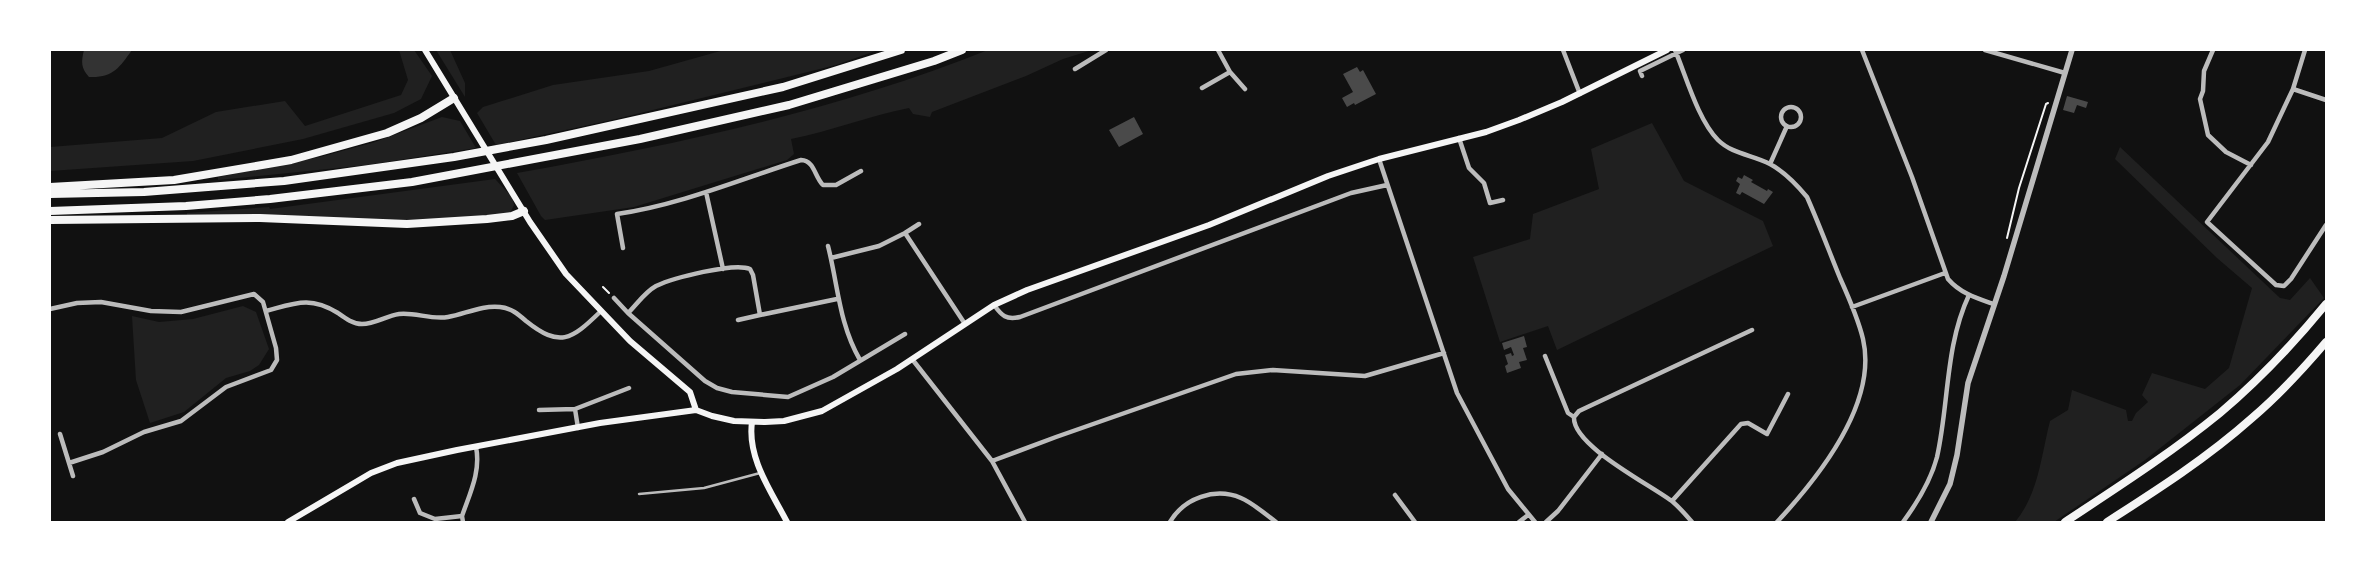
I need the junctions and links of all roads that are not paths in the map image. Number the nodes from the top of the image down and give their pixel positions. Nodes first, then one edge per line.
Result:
1 (425, 50) edge
2 (901, 50) edge
3 (962, 50) edge
4 (1106, 50) edge
5 (1218, 50) edge
6 (1563, 50) edge
7 (1667, 50) edge
8 (1683, 50) edge
9 (1862, 50) edge
10 (1985, 50) edge
11 (2072, 50) edge
12 (2213, 50) edge
13 (2305, 50) edge
14 (1676, 52) edge
15 (1076, 69) dead end
16 (1230, 72) junction
17 (2065, 73) junction
18 (1642, 76) dead end
19 (1202, 88) dead end
20 (1245, 89) dead end
21 (2294, 89) junction
22 (1580, 94) junction
23 (454, 98) junction
24 (2326, 100) edge
25 (1787, 126) junction
26 (1459, 138) junction
27 (1379, 159) junction
28 (1770, 164) junction
29 (2251, 165) junction
30 (861, 171) dead end
31 (1387, 184) junction
32 (50, 187) edge
33 (706, 192) junction
34 (50, 194) edge
35 (1503, 200) dead end
36 (50, 211) edge
37 (524, 211) junction
38 (50, 220) edge
39 (920, 224) dead end
40 (2326, 225) edge
41 (905, 233) junction
42 (828, 246) dead end
43 (623, 248) dead end
44 (831, 258) junction
45 (723, 270) junction
46 (1945, 273) junction
47 (1969, 295) junction
48 (614, 298) dead end
49 (837, 298) junction
50 (1993, 304) junction
51 (2326, 304) edge
52 (994, 305) junction
53 (1852, 307) junction
54 (50, 309) edge
55 (266, 312) junction
56 (600, 312) junction
57 (628, 313) junction
58 (760, 315) junction
59 (738, 320) dead end
60 (965, 324) junction
61 (1752, 330) dead end
62 (905, 334) dead end
63 (2326, 342) edge
64 (1444, 353) junction
65 (1545, 356) dead end
66 (912, 359) junction
67 (860, 360) junction
68 (628, 388) dead end
69 (1788, 394) dead end
70 (575, 409) junction
71 (540, 410) dead end
72 (696, 410) junction
73 (1574, 417) junction
74 (752, 422) junction
75 (578, 428) junction
76 (60, 434) dead end
77 (476, 447) junction
78 (1602, 454) junction
79 (992, 461) junction
80 (69, 463) junction
81 (761, 473) junction
82 (73, 476) dead end
83 (639, 494) dead end
84 (1395, 495) dead end
85 (414, 499) dead end
86 (1672, 501) junction
87 (1528, 515) junction
88 (463, 519) edge
89 (288, 522) edge
90 (787, 522) edge
91 (1024, 522) edge
92 (1170, 522) edge
93 (1276, 522) edge
94 (1415, 522) edge
95 (1519, 522) edge
96 (1535, 522) edge
97 (1546, 522) edge
98 (1692, 522) edge
99 (1777, 522) edge
100 (1903, 522) edge
101 (1931, 522) edge
102 (2065, 522) edge
103 (2107, 522) edge

1 - 23 main road
2 - 34 main road
3 - 36 main road
4 - 15 street
5 - 16 street
6 - 22 street
7 - 22 main road
8 - 14 street
9 - 46 street
10 - 17 street
11 - 17 street
12 - 29 street
13 - 21 street
14 - 18 street
14 - 28 street
16 - 19 street
16 - 20 street
17 - 50 street
21 - 24 street
21 - 29 street
22 - 26 main road
23 - 32 main road
23 - 37 main road
25 - 25 street
25 - 28 street
26 - 27 main road
26 - 35 street
27 - 31 street
27 - 52 main road
28 - 53 street
29 - 40 street
30 - 33 street
31 - 52 street
31 - 64 street
33 - 43 street
33 - 45 street
37 - 38 main road
37 - 56 main road
39 - 41 street
41 - 44 street
41 - 60 street
42 - 44 street
44 - 49 street
45 - 57 street
45 - 58 street
46 - 47 street
46 - 53 street
47 - 50 street
47 - 100 street
48 - 57 street
49 - 58 street
49 - 67 street
50 - 101 street
51 - 102 main road
52 - 60 main road
53 - 99 street
54 - 55 street
55 - 56 street
55 - 80 street
56 - 72 main road
57 - 67 street
58 - 59 street
60 - 66 main road
61 - 73 street
62 - 67 street
63 - 103 main road
64 - 79 street
64 - 87 street
65 - 73 street
66 - 74 main road
66 - 79 street
68 - 70 street
69 - 86 street
70 - 71 street
70 - 75 street
72 - 74 main road
72 - 75 main road
73 - 78 street
74 - 81 main road
75 - 77 main road
76 - 80 street
77 - 88 street
77 - 89 main road
78 - 86 street
78 - 97 street
79 - 91 street
80 - 82 street
81 - 83 lane
81 - 90 main road
84 - 94 street
85 - 88 street
86 - 98 street
87 - 95 street
87 - 96 street
92 - 93 street

